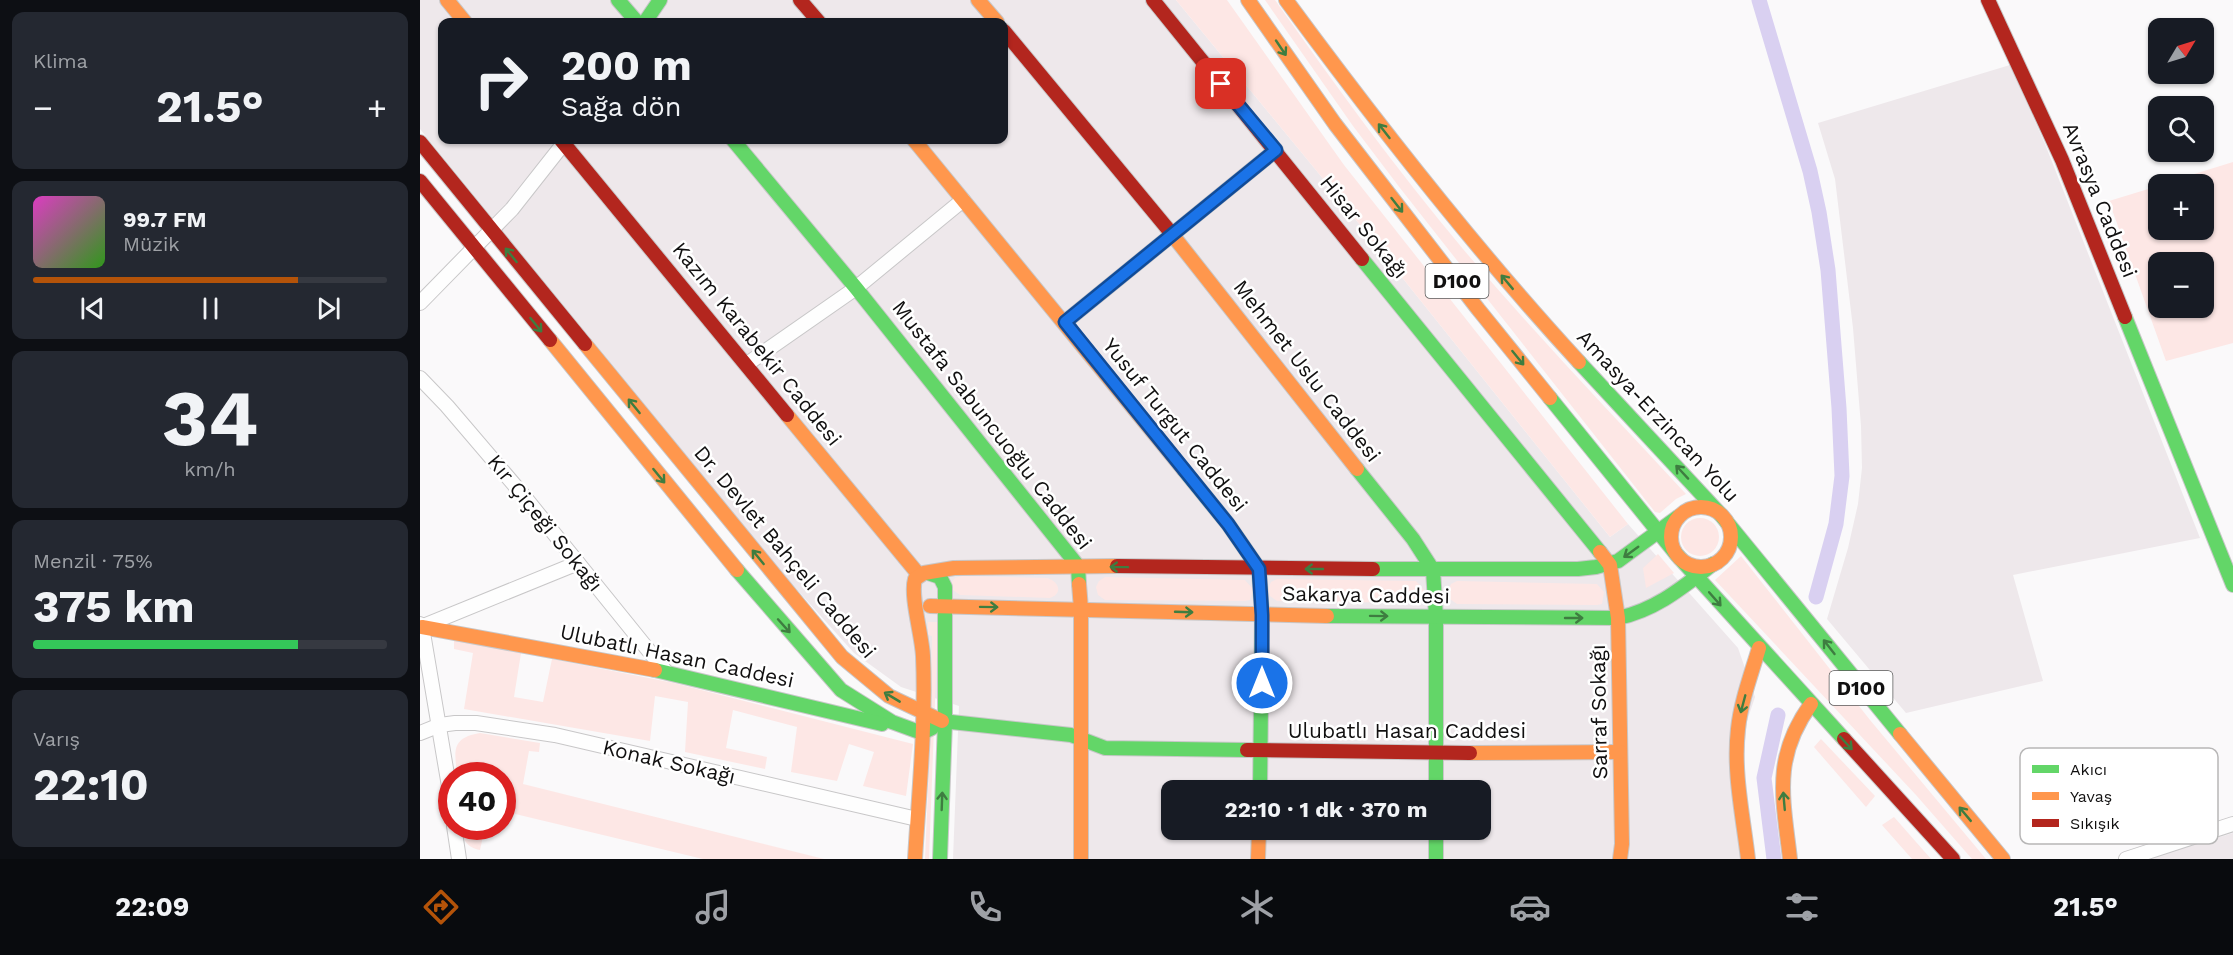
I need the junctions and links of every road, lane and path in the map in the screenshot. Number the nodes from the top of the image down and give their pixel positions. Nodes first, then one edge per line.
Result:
1 (447, 0) edge
2 (618, 0) edge
3 (660, 0) edge
4 (800, 0) edge
5 (978, 0) edge
6 (1153, 0) edge
7 (1248, 0) edge
8 (1287, 0) edge
9 (1988, 0) edge
10 (462, 18) edge
11 (633, 18) edge
12 (648, 18) edge
13 (816, 18) edge
14 (994, 18) edge
15 (1008, 36) edge
16 (420, 142) edge
17 (562, 144) edge
18 (566, 144) edge
19 (736, 144) edge
20 (917, 144) edge
21 (1276, 150) junction
22 (420, 181) edge
23 (963, 200) junction
24 (492, 231) junction
25 (1173, 235) junction
26 (474, 249) junction
27 (856, 288) junction
28 (420, 303) edge
29 (1065, 322) junction
30 (747, 364) junction
31 (420, 378) edge
32 (1721, 515) junction
33 (1678, 517) junction
34 (1658, 532) junction
35 (1677, 555) junction
36 (578, 563) junction
37 (1713, 564) junction
38 (1610, 565) junction
39 (1078, 566) junction
40 (1259, 569) junction
41 (1433, 570) junction
42 (924, 574) junction
43 (1696, 577) junction
44 (2233, 585) edge
45 (945, 599) junction
46 (916, 600) junction
47 (1081, 609) junction
48 (1262, 615) junction
49 (1437, 617) junction
50 (1618, 618) junction
51 (421, 626) edge
52 (1759, 648) junction
53 (666, 672) junction
54 (1810, 704) junction
55 (922, 711) junction
56 (945, 722) junction
57 (440, 725) junction
58 (420, 733) edge
59 (922, 733) junction
60 (1081, 737) junction
61 (1261, 751) junction
62 (1620, 752) junction
63 (1436, 753) junction
64 (446, 762) edge
65 (1260, 780) edge
66 (1436, 780) edge
67 (917, 819) junction
68 (2233, 824) edge
69 (2218, 829) edge
70 (456, 840) edge
71 (1259, 840) edge
72 (1436, 840) edge
73 (2172, 844) edge
74 (459, 859) edge
75 (915, 859) edge
76 (940, 859) edge
77 (1081, 859) edge
78 (1258, 859) edge
79 (1436, 859) edge
80 (1620, 859) edge
81 (1748, 859) edge
82 (1790, 859) edge
83 (1953, 859) edge
84 (2002, 859) edge
85 (2126, 859) edge

1 - 10 main road
2 - 11 main road
3 - 12 main road
4 - 13 main road
5 - 14 main road
6 - 21 main road, Hisar Sokağı
7 -> 34 main road, D100
32 -> 8 main road, Amasya-Erzincan Yolu / D100
9 - 44 main road, Avrasya Caddesi
15 - 25 main road, Mehmet Uslu Caddesi
16 - 24 main road, Dr. Devlet Bahçeli Caddesi
17 - 24 street
18 - 30 main road, Kazım Karabekir Caddesi
19 - 27 main road, Mustafa Sabuncuoğlu Caddesi
20 - 23 main road, Yusuf Turgut Caddesi
21 - 25 street
21 - 38 main road, Hisar Sokağı
22 - 26 main road
23 - 27 street
23 - 29 main road, Yusuf Turgut Caddesi
24 - 26 street
55 -> 24 main road, Dr. Devlet Bahçeli Caddesi
25 - 29 street
25 - 41 main road, Mehmet Uslu Caddesi
26 - 28 street
26 -> 59 main road
27 - 30 street
27 - 39 main road, Mustafa Sabuncuoğlu Caddesi
29 - 40 main road, Yusuf Turgut Caddesi
30 - 42 main road, Kazım Karabekir Caddesi
31 - 36 street, Kır Çiçeği Sokağı
32 - 33 main road
32 - 37 main road
84 -> 32 main road, Amasya-Erzincan Yolu / D100
33 - 34 main road, Sakarya Caddesi
33 - 35 main road
34 - 35 main road, D100
34 -> 38 main road, Sakarya Caddesi
35 - 37 main road
35 - 43 main road, D100
36 - 51 street
36 - 53 street, Kır Çiçeği Sokağı
37 - 43 main road, Sakarya Caddesi
38 - 41 main road, Sakarya Caddesi
38 - 50 main road, Sarraf Sokağı
40 -> 39 main road, Sakarya Caddesi
39 - 42 main road, Sakarya Caddesi
39 - 47 main road, Mustafa Sabuncuoğlu Caddesi
41 -> 40 main road, Sakarya Caddesi
40 - 48 main road
41 - 49 main road, Mehmet Uslu Caddesi
42 - 45 main road, Kazım Karabekir Caddesi
42 - 46 main road
43 - 50 main road, Sakarya Caddesi
43 -> 52 main road, D100
45 - 46 main road, Sakarya Caddesi
45 -> 47 main road, Sakarya Caddesi
45 - 56 main road
46 - 55 main road
47 -> 48 main road, Sakarya Caddesi
47 - 60 main road, Mustafa Sabuncuoğlu Caddesi
48 -> 49 main road, Sakarya Caddesi
48 - 61 main road
49 -> 50 main road, Sakarya Caddesi
49 - 63 main road, Mehmet Uslu Caddesi
50 - 62 main road, Sarraf Sokağı
51 - 53 main road, Ulubatlı Hasan Caddesi
51 - 57 street
52 - 54 main road, D100
52 -> 81 main road
53 - 59 main road, Ulubatlı Hasan Caddesi
82 -> 54 main road
54 -> 83 main road, D100
55 - 56 main road, Dr. Devlet Bahçeli Caddesi
55 - 59 main road
56 - 59 main road
56 - 60 main road, Ulubatlı Hasan Caddesi
76 -> 56 main road
57 - 58 street, Konak Sokağı
57 - 64 street
57 - 67 street, Konak Sokağı
59 - 67 main road
60 - 61 main road, Ulubatlı Hasan Caddesi
60 - 77 main road, Mustafa Sabuncuoğlu Caddesi
61 - 63 main road, Ulubatlı Hasan Caddesi
61 - 65 main road
62 - 63 main road, Ulubatlı Hasan Caddesi
62 - 80 main road, Sarraf Sokağı
63 - 66 main road, Mehmet Uslu Caddesi
67 - 75 main road
68 - 69 street
70 - 74 street
71 - 78 main road
72 - 79 main road
73 - 85 street

